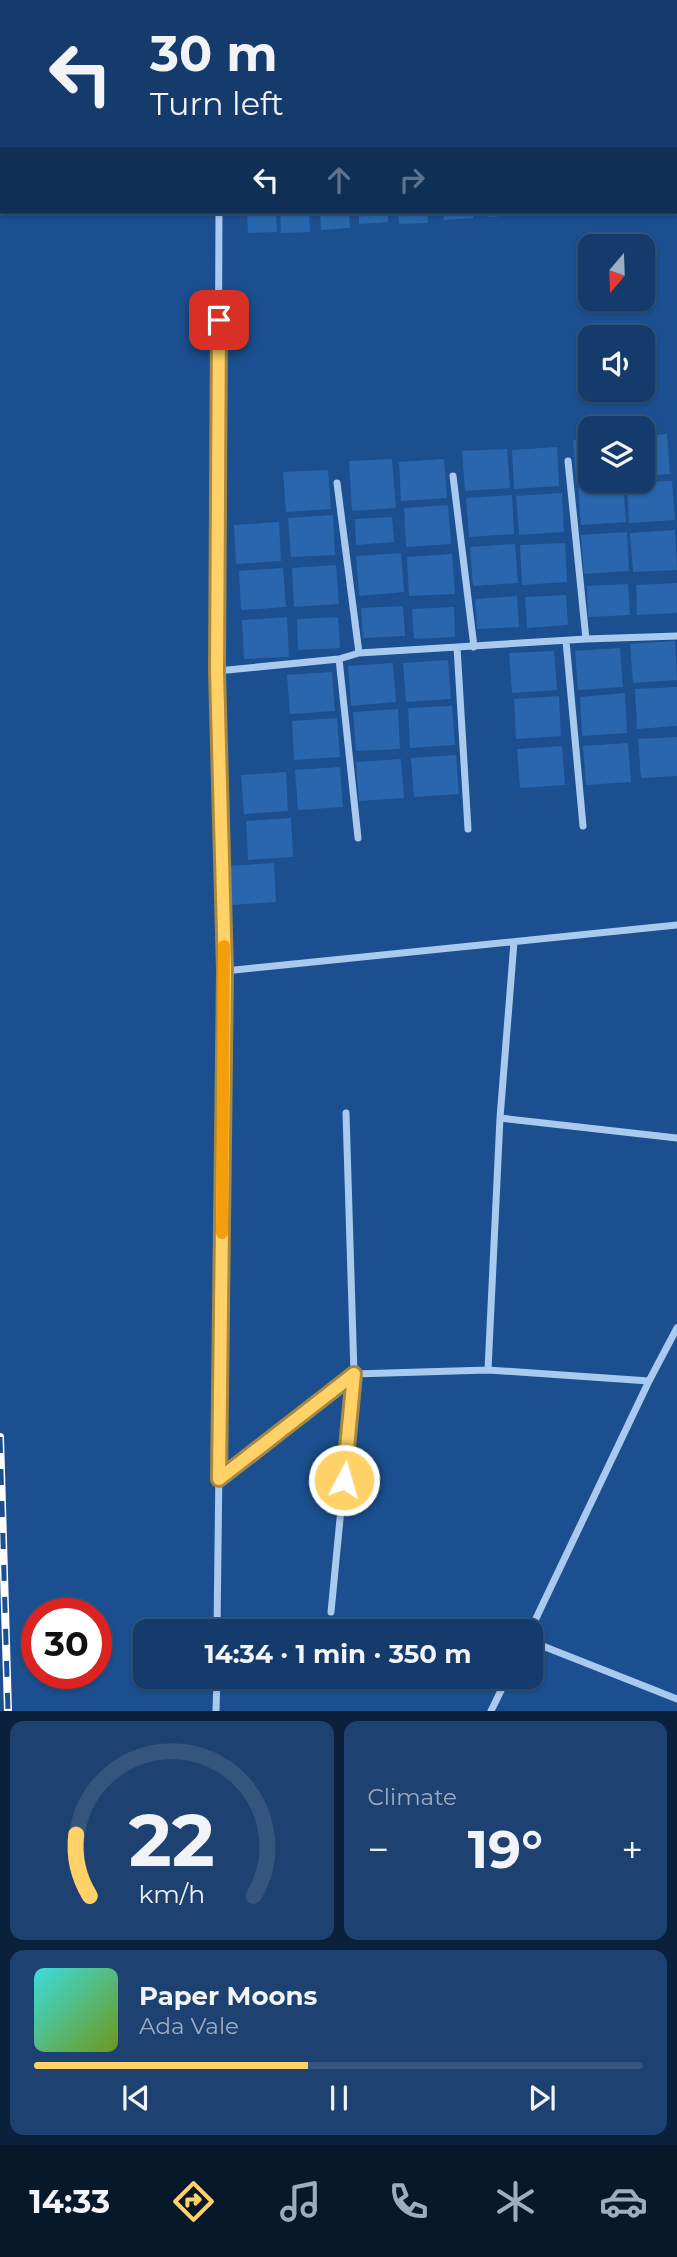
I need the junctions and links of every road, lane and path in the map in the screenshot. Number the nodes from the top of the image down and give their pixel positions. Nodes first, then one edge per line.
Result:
1 (219, 214) edge
2 (568, 461) dead end
3 (453, 476) dead end
4 (337, 483) dead end
5 (677, 636) edge
6 (586, 639) junction
7 (566, 641) junction
8 (457, 647) junction
9 (474, 647) junction
10 (359, 653) junction
11 (339, 659) junction
12 (217, 671) junction
13 (583, 826) dead end
14 (468, 829) dead end
15 (358, 838) dead end
16 (677, 925) edge
17 (514, 942) junction
18 (225, 971) junction
19 (345, 1113) dead end
20 (500, 1118) junction
21 (677, 1138) edge
22 (677, 1328) edge
23 (674, 1343) edge
24 (488, 1370) junction
25 (354, 1374) junction
26 (649, 1381) junction
27 (219, 1479) junction
28 (331, 1612) dead end
29 (217, 1619) edge
30 (536, 1619) edge
31 (543, 1646) edge
32 (217, 1689) edge
33 (502, 1689) edge
34 (677, 1699) edge
35 (216, 1711) edge
36 (491, 1711) edge

1 - 12 street
2 - 6 street
3 - 9 street
4 - 10 street
5 - 6 street
6 - 7 street
7 - 9 street
7 - 13 street
8 - 9 street
8 - 10 street
8 - 14 street
10 - 11 street
11 - 12 street
11 - 15 street
12 - 18 street
16 - 17 street
17 - 18 street
17 - 20 street
18 - 27 street
19 - 25 street
20 - 21 street
20 - 24 street
22 - 23 street
23 - 26 street
24 - 25 street
24 - 26 street
25 - 27 street
25 - 28 street
26 - 30 street
27 - 29 street
31 - 34 street
32 - 35 street
33 - 36 street

